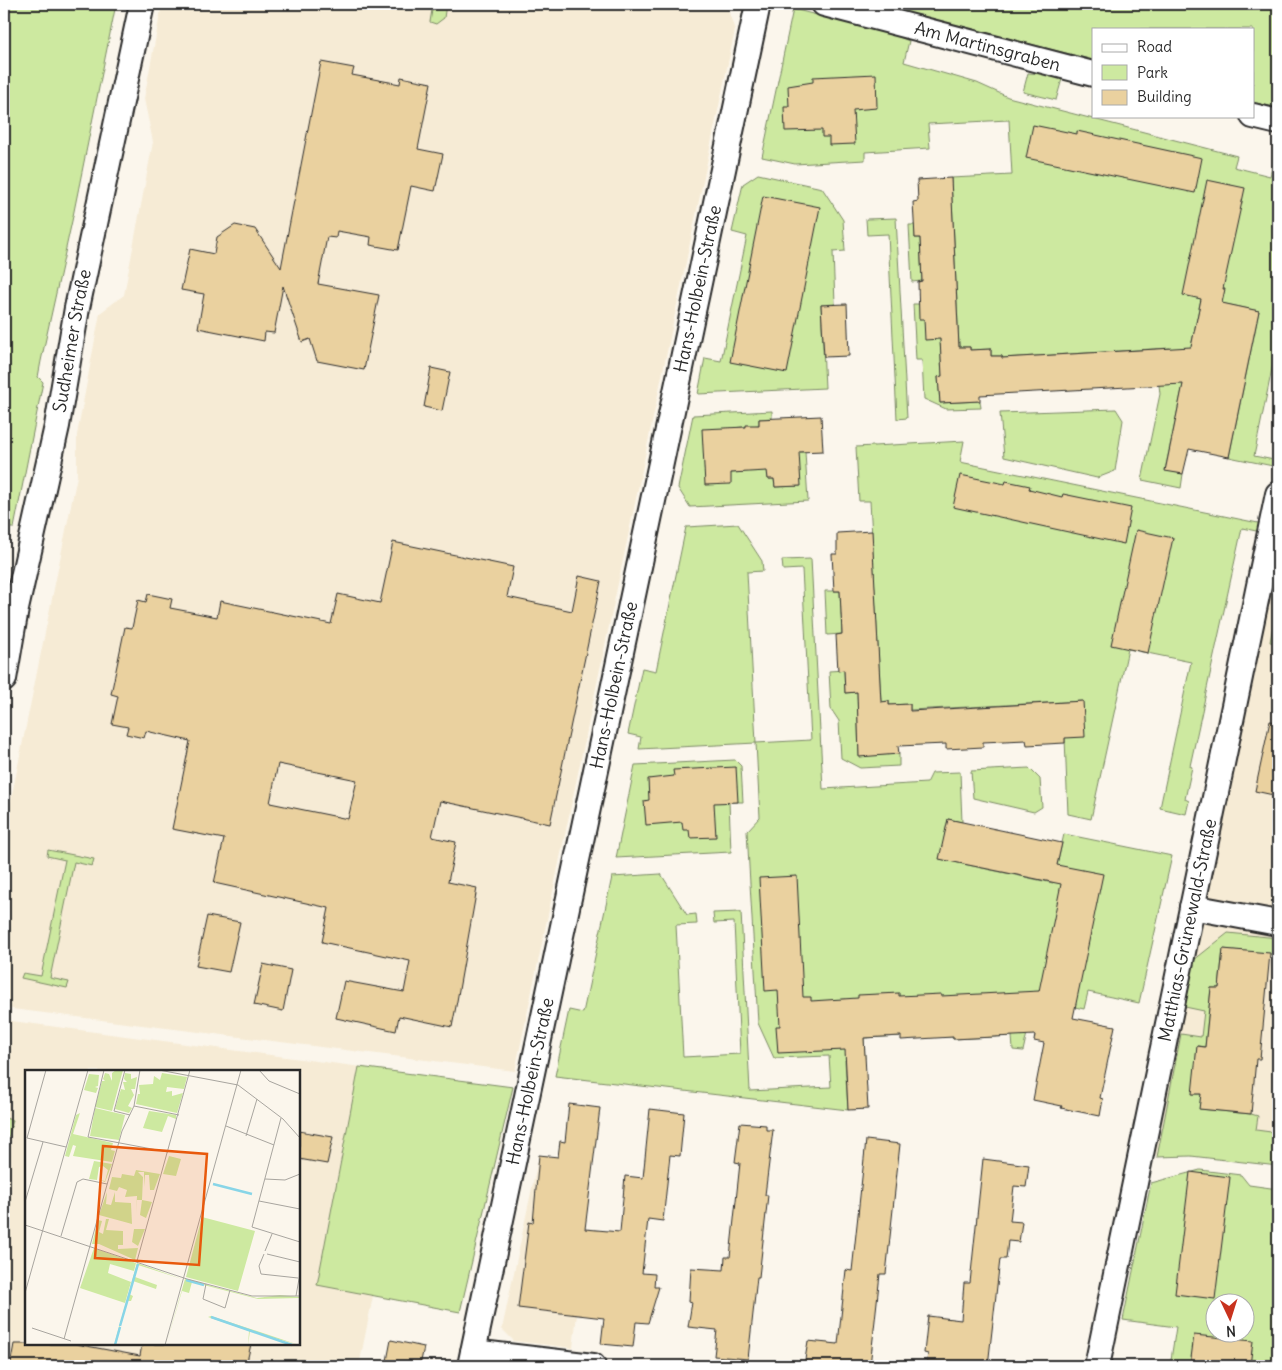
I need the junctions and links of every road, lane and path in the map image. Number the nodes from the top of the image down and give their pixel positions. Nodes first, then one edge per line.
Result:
1 (142, 4) edge
2 (758, 4) edge
3 (824, 4) edge
4 (1092, 74) edge
5 (1254, 116) edge
6 (1278, 122) edge
7 (1278, 494) edge
8 (4, 679) edge
9 (1192, 907) junction
10 (1278, 923) edge
11 (471, 1359) edge
12 (593, 1366) edge
13 (1097, 1366) edge

1 - 8 street, Sudheimer Straße
2 - 11 street, Hans-Holbein-Straße
3 - 4 street, Am Martinsgraben
5 - 6 street
7 - 9 street, Matthias-Grünewald-Straße
9 - 10 street
9 - 13 street, Matthias-Grünewald-Straße
11 - 12 street

